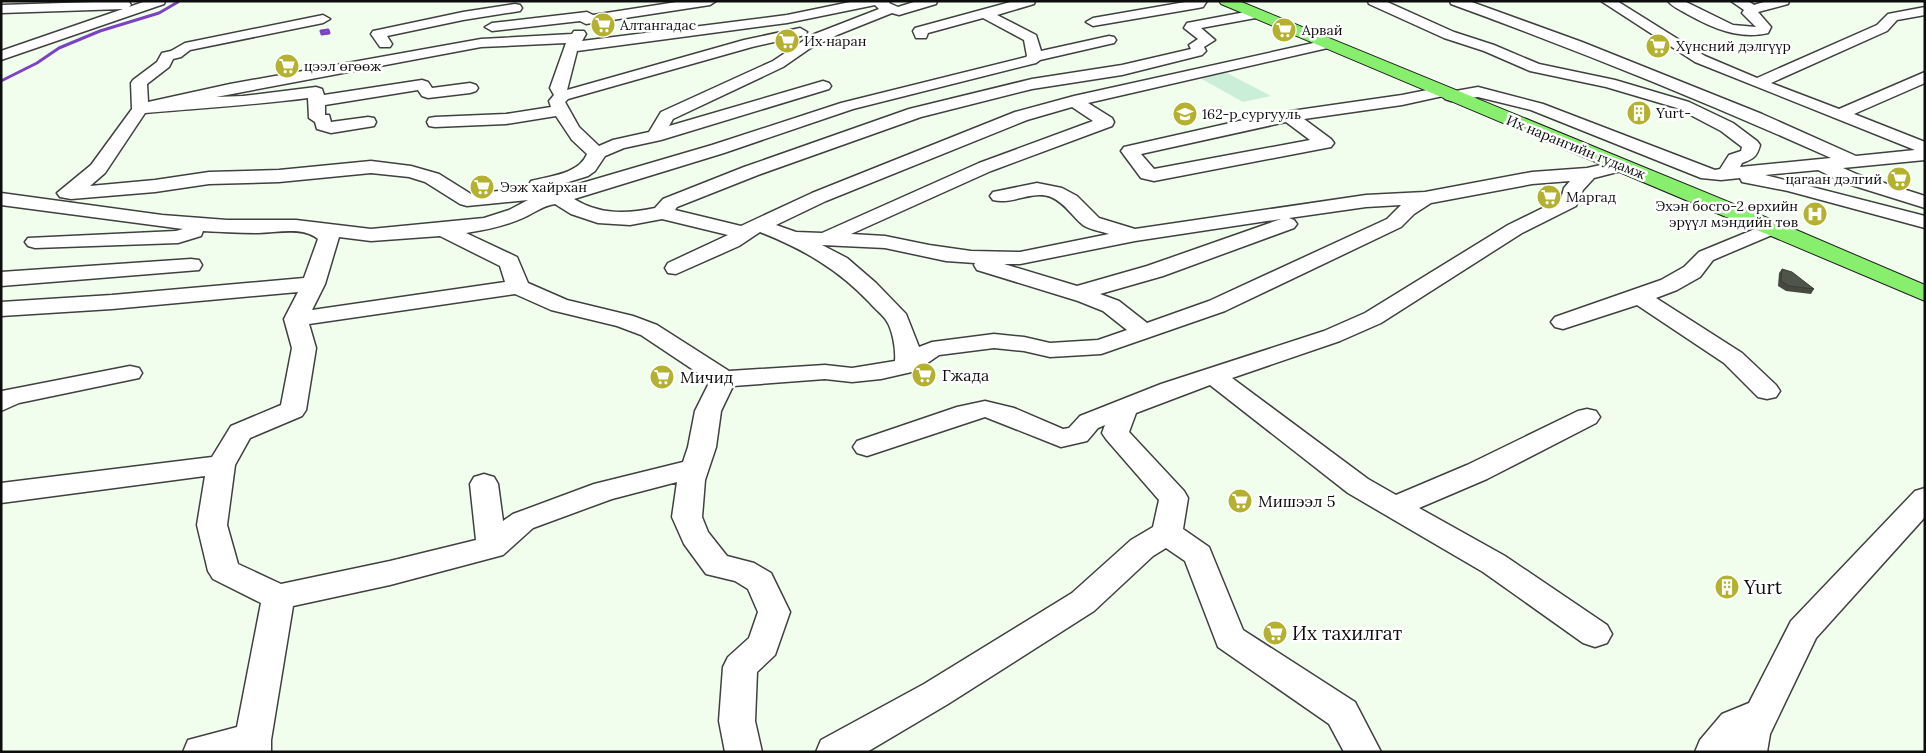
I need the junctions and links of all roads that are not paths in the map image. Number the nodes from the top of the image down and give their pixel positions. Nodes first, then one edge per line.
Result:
1 (159, 1) edge
2 (477, 1) edge
3 (710, 1) edge
4 (931, 1) edge
5 (1029, 1) edge
6 (1201, 1) edge
7 (1226, 1) edge
8 (1374, 1) edge
9 (1456, 1) edge
10 (1607, 1) edge
11 (1674, 1) edge
12 (1737, 1) edge
13 (1783, 1) edge
14 (138, 4) edge
15 (883, 4) edge
16 (531, 6) dead end
17 (440, 8) dead end
18 (1, 9) edge
19 (1753, 9) junction
20 (1925, 11) edge
21 (585, 13) edge
22 (984, 14) junction
23 (1256, 14) junction
24 (1537, 16) dead end
25 (323, 19) dead end
26 (1503, 19) junction
27 (1093, 22) dead end
28 (844, 26) junction
29 (475, 29) dead end
30 (448, 34) dead end
31 (920, 35) dead end
32 (1109, 40) dead end
33 (574, 42) junction
34 (385, 44) junction
35 (1327, 44) junction
36 (368, 47) dead end
37 (1, 48) edge
38 (24, 48) junction
39 (1, 56) edge
40 (1035, 57) junction
41 (1122, 70) junction
42 (1925, 77) edge
43 (1758, 83) junction
44 (1147, 84) junction
45 (823, 86) dead end
46 (158, 88) dead end
47 (470, 88) dead end
48 (138, 92) junction
49 (1446, 94) junction
50 (316, 101) junction
51 (1074, 101) junction
52 (561, 103) junction
53 (140, 109) junction
54 (1841, 114) junction
55 (1289, 116) junction
56 (368, 122) dead end
57 (435, 122) dead end
58 (1106, 122) junction
59 (655, 136) junction
60 (1922, 146) edge
61 (1130, 151) junction
62 (597, 153) junction
63 (1854, 162) junction
64 (1818, 164) junction
65 (1619, 166) junction
66 (1587, 174) junction
67 (1710, 178) junction
68 (1659, 182) junction
69 (71, 193) junction
70 (1000, 196) dead end
71 (545, 197) junction
72 (1426, 198) junction
73 (6, 200) edge
74 (1925, 202) edge
75 (1324, 208) junction
76 (662, 213) junction
77 (1925, 222) edge
78 (213, 226) junction
79 (308, 227) junction
80 (1772, 228) junction
81 (751, 229) junction
82 (442, 230) junction
83 (1135, 235) junction
84 (793, 238) junction
85 (826, 238) junction
86 (35, 242) dead end
87 (930, 252) junction
88 (191, 265) dead end
89 (676, 268) dead end
90 (1, 279) edge
91 (314, 284) junction
92 (518, 288) junction
93 (1077, 293) junction
94 (1925, 294) edge
95 (1639, 297) junction
96 (1, 309) edge
97 (296, 320) junction
98 (1562, 322) dead end
99 (1144, 332) junction
100 (907, 366) junction
101 (130, 373) dead end
102 (1214, 376) junction
103 (724, 379) junction
104 (1767, 391) dead end
105 (1, 402) edge
106 (1125, 408) junction
107 (1586, 417) dead end
108 (867, 447) dead end
109 (221, 465) junction
110 (696, 468) junction
111 (484, 484) dead end
112 (1, 493) edge
113 (1925, 498) edge
114 (1393, 507) junction
115 (1167, 533) junction
116 (492, 547) junction
117 (278, 597) junction
118 (1595, 634) dead end
119 (1762, 713) junction
120 (253, 746) edge
121 (201, 752) edge
122 (744, 752) edge
123 (834, 752) edge
124 (1363, 752) edge
125 (1713, 752) edge
126 (1748, 752) edge

1 - 14 street
2 - 17 street
3 - 21 street
4 - 15 street
5 - 22 street
6 - 27 street
7 - 23 main road, Их нарангийн гудамж
8 - 67 street
9 - 26 street
10 - 43 street
11 - 19 street
12 - 19 street
13 - 19 street
14 - 18 street
14 - 38 street
15 - 28 street
15 - 33 street
16 - 34 street
20 - 43 street
21 - 29 street
21 - 33 street
22 - 31 street
22 - 40 street
23 - 35 main road, Их нарангийн гудамж
23 - 41 street
24 - 26 street
25 - 48 street
26 - 63 street
28 - 52 street
28 - 59 street
30 - 34 street
32 - 40 street
33 - 52 street
33 - 53 street
34 - 36 street
35 - 44 street
35 - 49 main road, Их нарангийн гудамж
37 - 38 street
38 - 39 street
40 - 71 street
41 - 44 street
41 - 76 street
42 - 54 street
43 - 54 street
44 - 51 street
45 - 59 street
46 - 48 street
47 - 50 street
48 - 53 street
49 - 55 street
49 - 65 main road, Их нарангийн гудамж
49 - 67 street
50 - 53 street
50 - 56 street
51 - 58 street
51 - 81 street
52 - 57 street
52 - 62 street
53 - 69 street
54 - 60 street
55 - 61 street
55 - 61 street
58 - 61 street
58 - 85 street
59 - 62 street
60 - 63 street
62 - 71 street
63 - 64 street
64 - 67 street
64 - 74 street
65 - 66 street
65 - 68 main road, Их нарангийн гудамж
66 - 72 street
66 - 102 street
67 - 68 street
67 - 77 street
68 - 80 main road, Их нарангийн гудамж
69 - 71 street
69 - 73 street
70 - 83 street
71 - 76 street
71 - 82 street
72 - 75 street
72 - 99 street
73 - 78 street
75 - 83 street
75 - 93 street
76 - 81 street
78 - 79 street
78 - 86 street
79 - 82 street
79 - 91 street
80 - 94 main road, Их нарангийн гудамж
80 - 95 street
81 - 84 street
81 - 89 street
82 - 92 street
83 - 87 street
84 - 85 street
84 - 100 street
85 - 87 street
87 - 93 street
88 - 90 street
91 - 96 street
91 - 97 street
92 - 97 street
92 - 103 street
93 - 99 street
95 - 98 street
95 - 104 street
97 - 109 street
99 - 100 street
100 - 103 street
101 - 105 street
102 - 106 street
102 - 114 street
103 - 110 street
106 - 108 street
106 - 115 street
107 - 114 street
109 - 112 street
109 - 117 street
110 - 116 street
110 - 122 street
111 - 116 street
113 - 119 street
114 - 118 street
115 - 123 street
115 - 124 street
116 - 117 street
117 - 120 street
119 - 125 street
119 - 126 street
120 - 121 street

